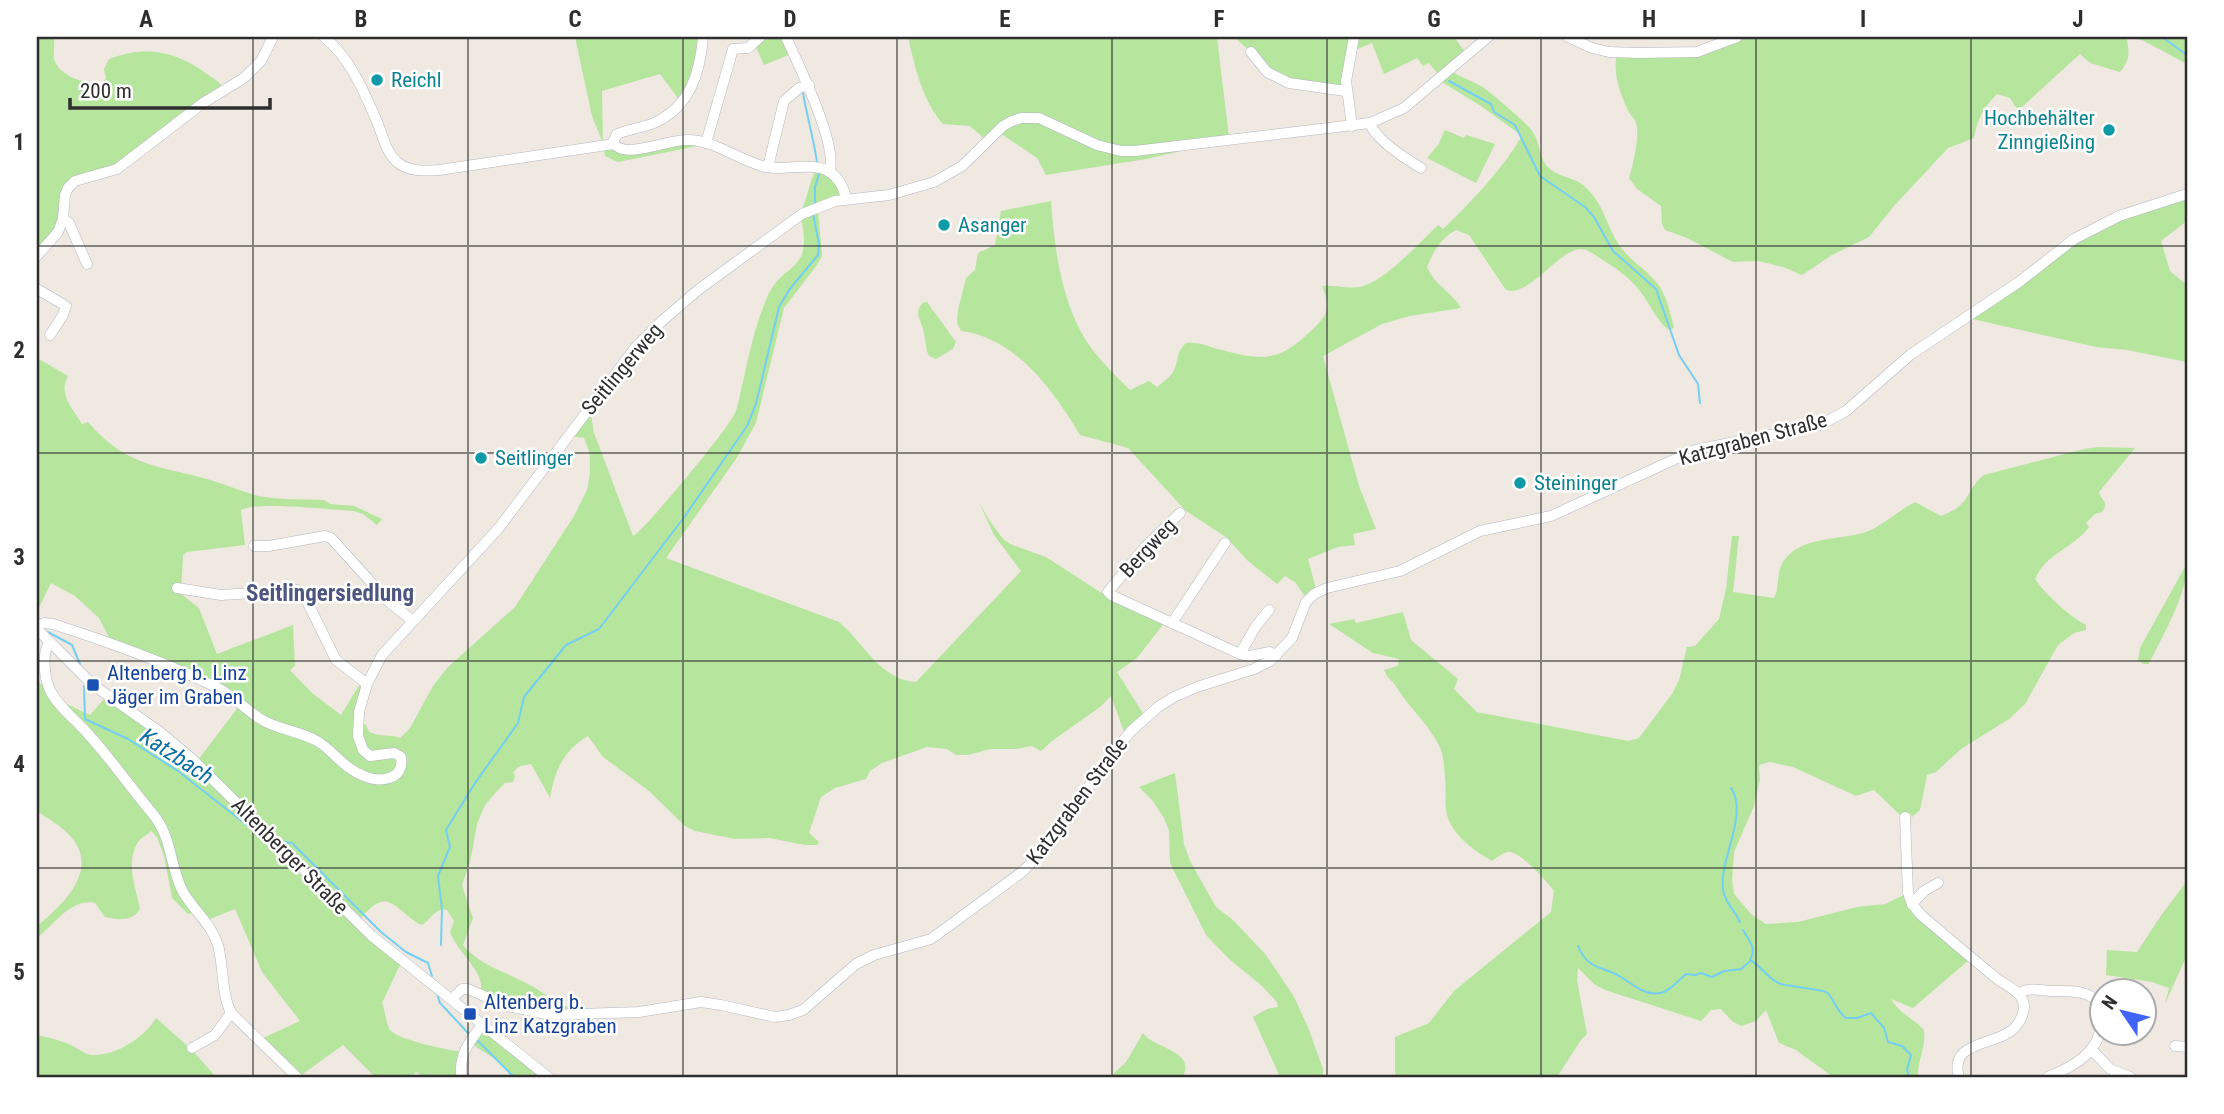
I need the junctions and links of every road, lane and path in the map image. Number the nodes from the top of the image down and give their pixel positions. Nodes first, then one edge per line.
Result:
1 (273, 37) edge
2 (324, 37) edge
3 (703, 37) edge
4 (760, 37) edge
5 (786, 37) edge
6 (1354, 37) edge
7 (1488, 37) edge
8 (1568, 37) edge
9 (1737, 37) edge
10 (1251, 52) dead end
11 (809, 85) junction
12 (1345, 91) junction
13 (1370, 123) junction
14 (1352, 126) junction
15 (706, 143) junction
16 (614, 144) junction
17 (768, 167) junction
18 (1421, 168) dead end
19 (829, 172) junction
20 (2187, 194) edge
21 (846, 199) junction
22 (63, 219) junction
23 (37, 256) edge
24 (87, 264) dead end
25 (37, 289) edge
26 (50, 335) dead end
27 (1180, 513) dead end
28 (1225, 543) dead end
29 (254, 546) dead end
30 (177, 588) dead end
31 (1269, 610) dead end
32 (412, 621) junction
33 (1172, 623) junction
34 (37, 628) edge
35 (49, 643) junction
36 (1240, 654) junction
37 (1276, 656) junction
38 (367, 684) junction
39 (1905, 817) dead end
40 (1938, 883) dead end
41 (1912, 904) junction
42 (2019, 994) junction
43 (452, 999) junction
44 (232, 1013) junction
45 (483, 1024) junction
46 (2175, 1046) dead end
47 (2187, 1047) edge
48 (192, 1048) dead end
49 (2092, 1050) junction
50 (297, 1077) edge
51 (461, 1077) edge
52 (548, 1077) edge
53 (1959, 1077) edge
54 (2048, 1077) edge
55 (2130, 1077) edge

1 - 22 street
2 - 16 street
3 - 16 street
4 - 15 street
5 - 11 street
6 - 12 street
7 - 13 street, Seitlingerweg
8 - 9 street
10 - 12 street
11 - 17 street
11 - 19 street
12 - 14 street
13 - 14 street, Seitlingerweg
13 - 18 street
14 - 21 street, Seitlingerweg
15 - 16 street
15 - 17 street
17 - 19 street
19 - 21 street
20 - 37 street, Katzgraben Straße
21 - 32 street, Seitlingerweg
22 - 23 street
22 - 24 street
25 - 26 street
27 - 33 street, Bergweg
28 - 33 street
29 - 32 street
30 - 38 street
31 - 36 street
32 - 38 street, Seitlingerweg
33 - 36 street, Bergweg
34 - 35 street, Altenberger Straße
34 - 38 street, Seitlingerweg
35 - 43 street, Altenberger Straße
35 - 44 street
36 - 37 street, Bergweg
37 - 43 street, Katzgraben Straße
39 - 41 street
40 - 41 street
41 - 42 street
42 - 49 street
42 - 53 street
43 - 45 street, Altenberger Straße
44 - 48 street
44 - 50 street
45 - 51 street
45 - 52 street, Altenberger Straße
46 - 47 street
49 - 54 street
49 - 55 street

